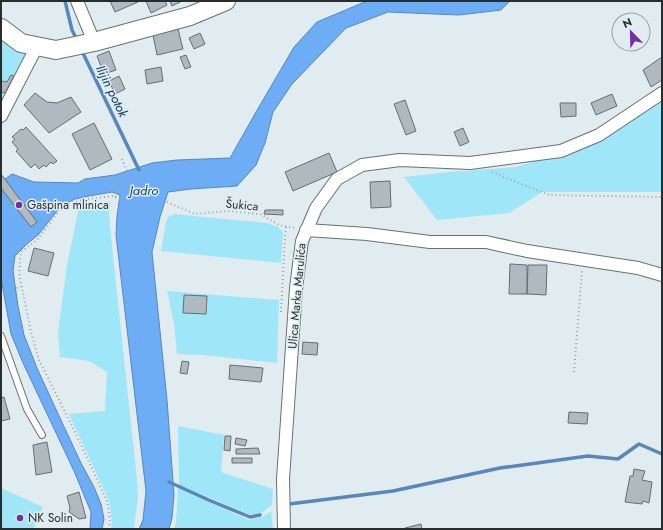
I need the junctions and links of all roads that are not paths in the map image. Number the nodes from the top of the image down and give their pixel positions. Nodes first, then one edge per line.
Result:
1 (77, 1) edge
2 (226, 1) edge
3 (1, 28) edge
4 (85, 44) junction
5 (37, 46) junction
6 (662, 93) edge
7 (1, 116) edge
8 (306, 230) junction
9 (662, 275) edge
10 (1, 336) edge
11 (42, 435) dead end
12 (284, 529) edge

1 - 4 street
2 - 4 street
3 - 5 street
4 - 5 street
5 - 7 street
6 - 8 street, Ulica Marka Marulića
8 - 9 street
8 - 12 street, Ulica Marka Marulića
10 - 11 lane

